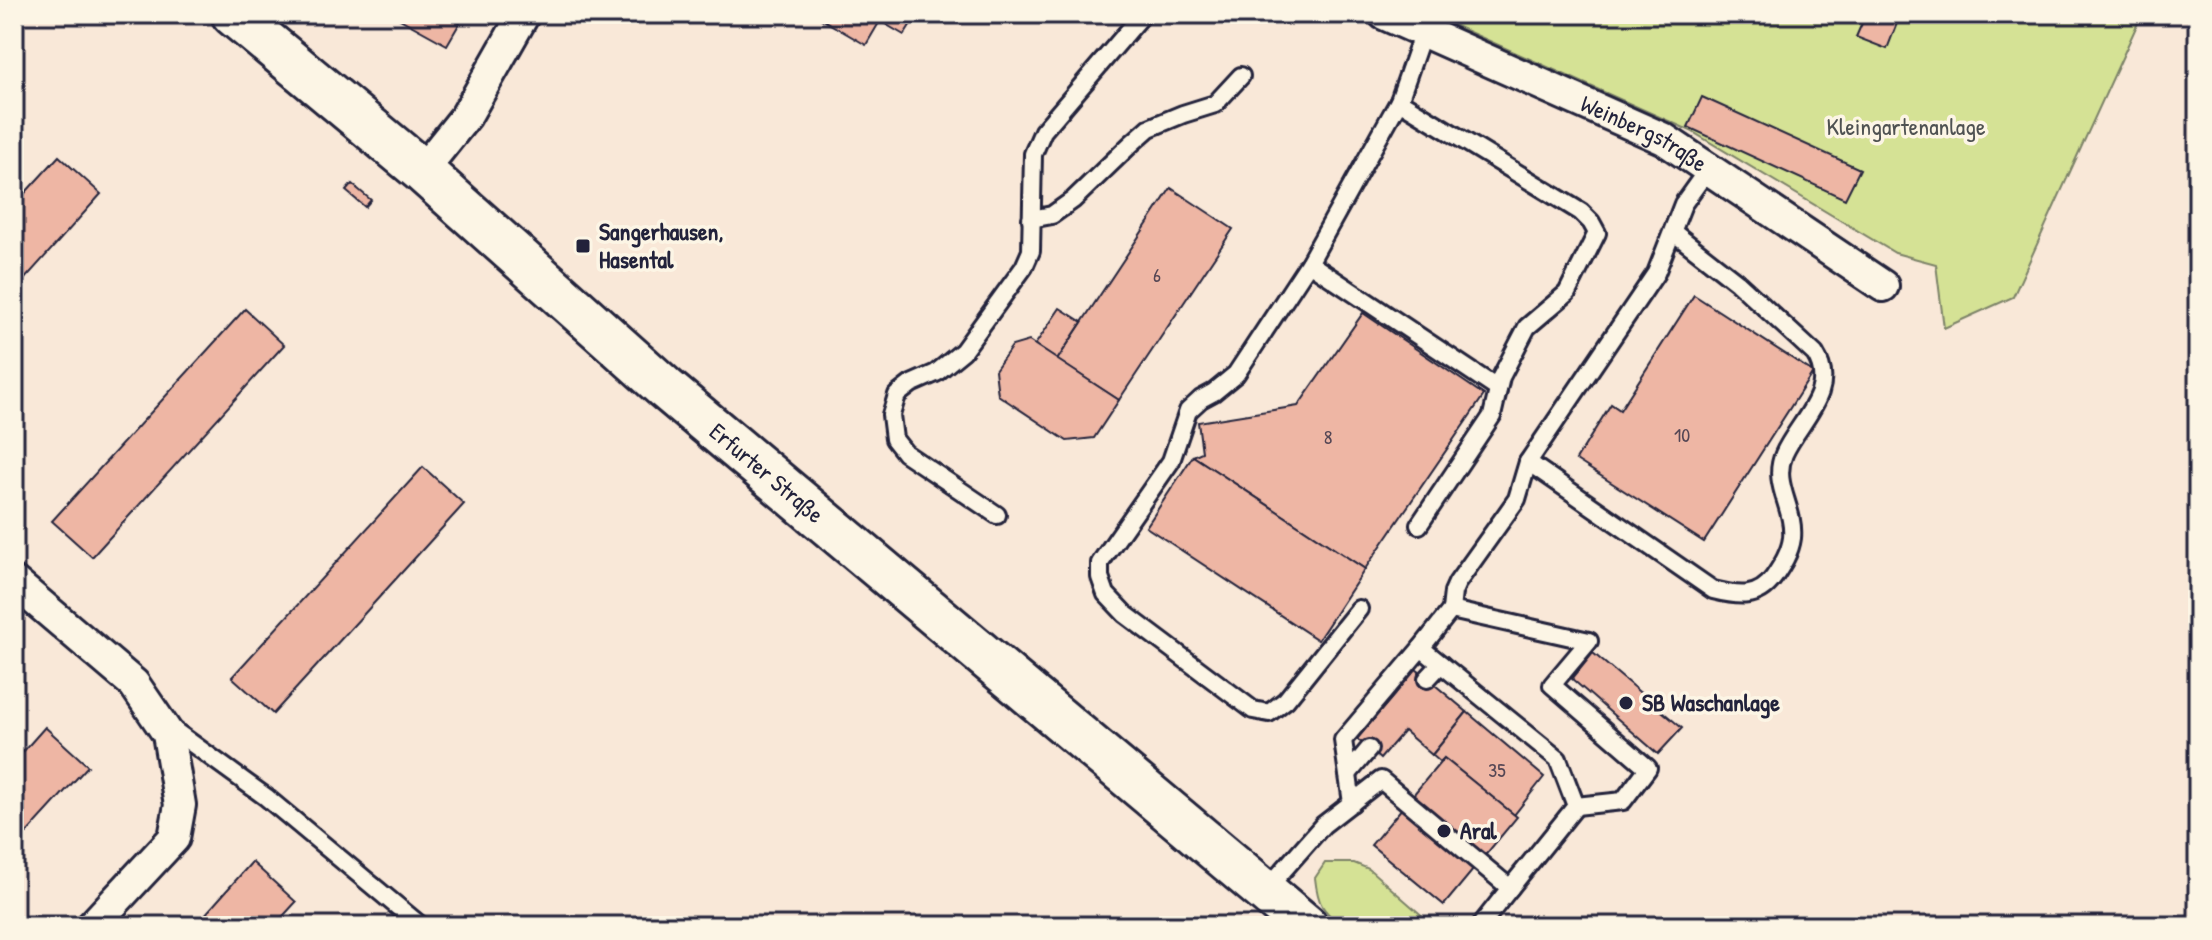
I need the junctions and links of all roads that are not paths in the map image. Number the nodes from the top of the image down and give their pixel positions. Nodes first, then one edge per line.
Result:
1 (233, 14) edge
2 (524, 14) edge
3 (1143, 14) edge
4 (1384, 14) edge
5 (1423, 32) junction
6 (1241, 76) dead end
7 (1399, 101) junction
8 (1708, 169) junction
9 (422, 171) junction
10 (1031, 219) junction
11 (1673, 232) junction
12 (1309, 263) junction
13 (1883, 286) dead end
14 (1498, 389) junction
15 (1528, 462) junction
16 (997, 515) dead end
17 (1419, 525) dead end
18 (14, 582) edge
19 (1359, 609) dead end
20 (1451, 610) junction
21 (1421, 648) junction
22 (1441, 664) junction
23 (1427, 679) dead end
24 (158, 720) junction
25 (1369, 749) dead end
26 (1348, 774) junction
27 (1352, 803) junction
28 (1576, 806) junction
29 (1510, 888) junction
30 (1265, 891) junction
31 (92, 926) edge
32 (421, 926) edge
33 (1306, 926) edge
34 (1480, 926) edge

1 - 9 main road, Erfurter Straße
2 - 9 street
3 - 10 lane
4 - 5 street, Weinbergstraße
5 - 7 lane
5 - 8 street, Weinbergstraße
6 - 10 lane
7 - 12 lane
7 - 14 lane
8 - 11 lane
8 - 13 street, Weinbergstraße
9 - 30 main road, Erfurter Straße
10 - 16 lane
11 - 15 lane
11 - 15 lane
12 - 14 lane
12 - 19 lane
14 - 17 lane
15 - 20 lane
18 - 24 street
20 - 21 lane
20 - 28 lane
21 - 22 lane
21 - 26 lane
22 - 23 lane
22 - 28 lane
24 - 31 street
24 - 32 lane
25 - 26 lane
26 - 27 lane
27 - 29 lane
27 - 30 lane
28 - 29 lane
29 - 34 lane
30 - 33 main road, Erfurter Straße

